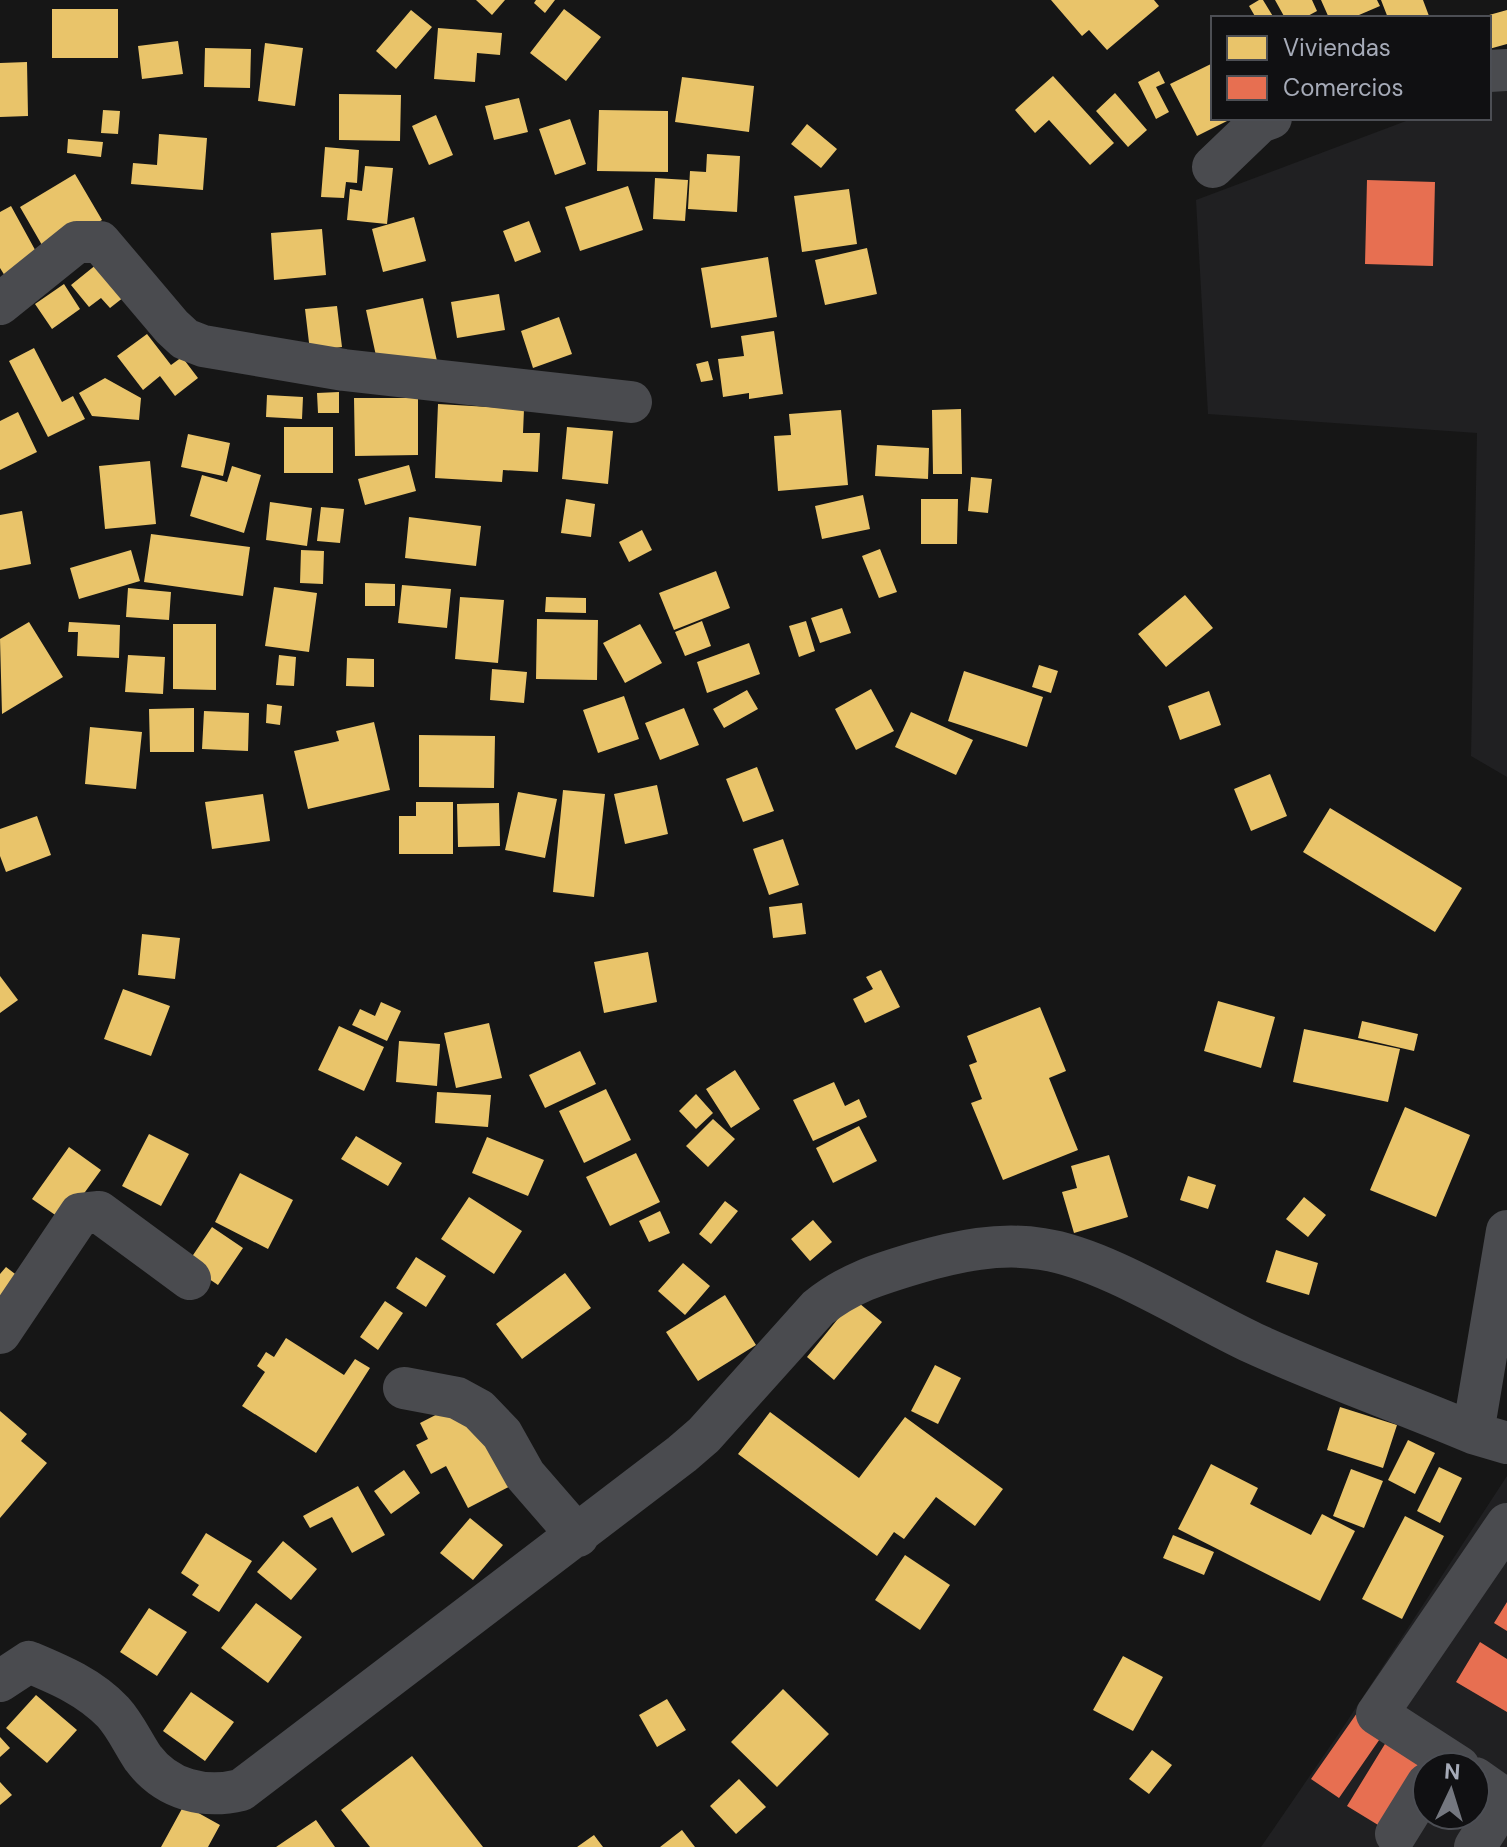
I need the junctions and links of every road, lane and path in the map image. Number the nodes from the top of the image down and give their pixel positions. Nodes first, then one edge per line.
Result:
1 (1266, 120) edge
2 (1213, 167) dead end
3 (0, 304) edge
4 (631, 402) dead end
5 (1507, 1231) edge
6 (190, 1279) dead end
7 (0, 1333) edge
8 (404, 1388) dead end
9 (1490, 1438) edge
10 (1507, 1524) edge
11 (578, 1536) junction
12 (10, 1661) edge
13 (1424, 1751) edge
14 (1491, 1792) edge
15 (1411, 1816) edge
16 (1491, 1821) edge
17 (1396, 1834) dead end

1 - 2 street
3 - 4 street
5 - 9 street
6 - 7 street
8 - 11 street
9 - 11 street
10 - 13 street
11 - 12 street
14 - 16 street
15 - 17 street

